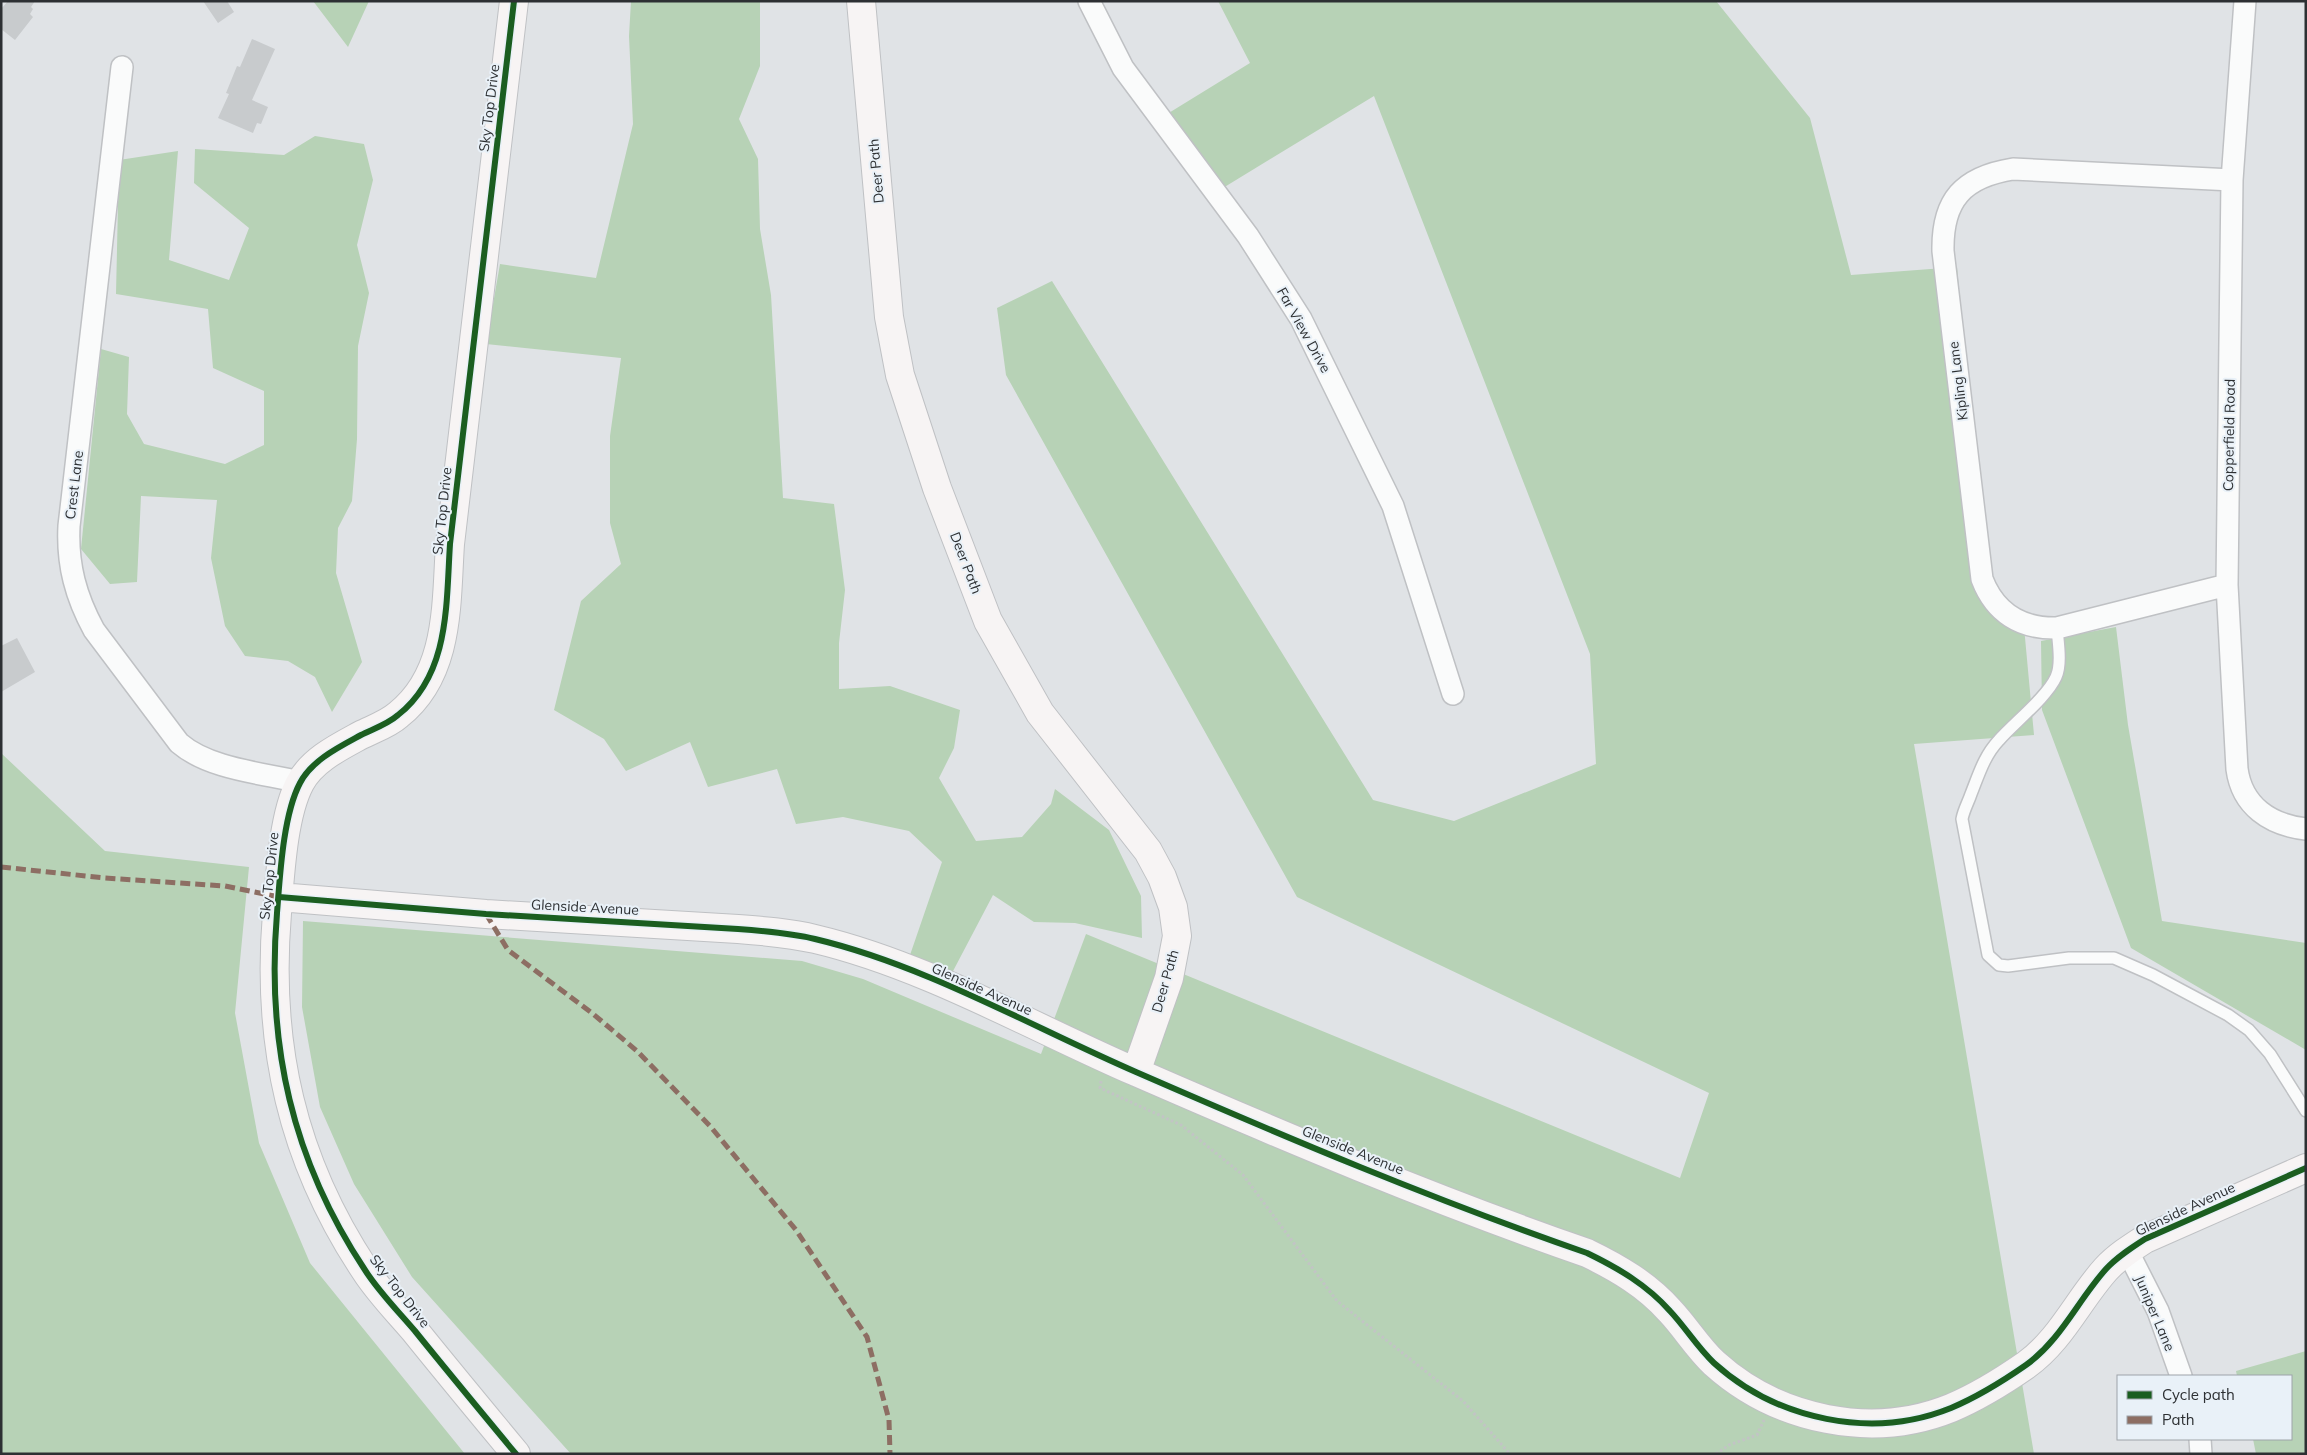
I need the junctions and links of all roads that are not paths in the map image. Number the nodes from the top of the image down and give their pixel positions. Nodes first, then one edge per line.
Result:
1 (514, 1) edge
2 (861, 1) edge
3 (1089, 1) edge
4 (2245, 1) edge
5 (122, 67) dead end
6 (2232, 180) junction
7 (2227, 585) junction
8 (2057, 628) junction
9 (1453, 694) dead end
10 (300, 782) junction
11 (2306, 829) edge
12 (279, 897) junction
13 (1136, 1072) junction
14 (2306, 1111) edge
15 (2306, 1168) edge
16 (2127, 1250) junction
17 (2181, 1375) edge
18 (2200, 1440) edge
19 (516, 1454) edge
20 (2201, 1454) edge

1 - 10 street, Sky Top Drive
2 - 13 street, Deer Path
3 - 9 street, Far View Drive
4 - 6 street, Copperfield Road
5 - 10 street, Crest Lane
6 - 7 street, Copperfield Road
6 - 8 street, Kipling Lane
7 - 8 street, Kipling Lane
7 - 11 street, Copperfield Road
8 - 14 lane
10 - 12 street, Sky Top Drive
12 - 13 street, Glenside Avenue
12 - 19 street, Sky Top Drive
13 - 16 street, Glenside Avenue
15 - 16 street, Glenside Avenue
16 - 17 street, Juniper Lane
18 - 20 street

